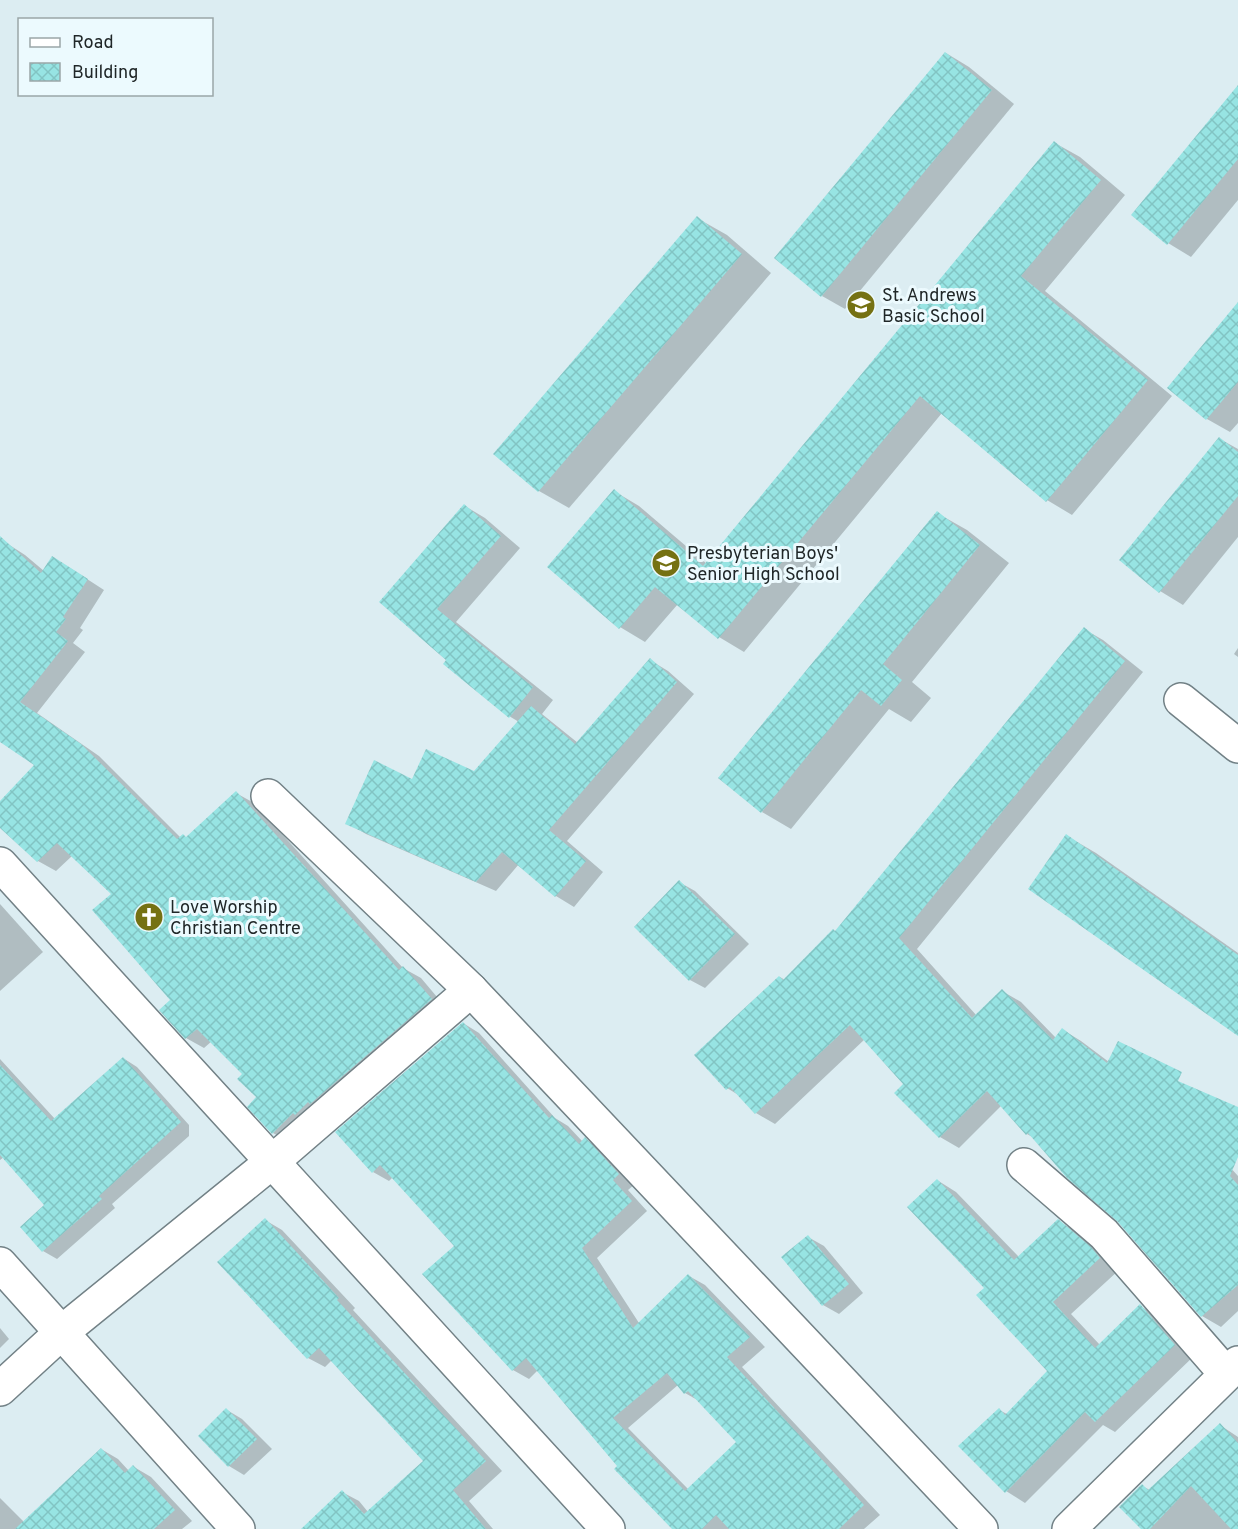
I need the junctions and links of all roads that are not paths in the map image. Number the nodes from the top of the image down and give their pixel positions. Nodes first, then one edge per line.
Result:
1 (1181, 700) dead end
2 (1238, 746) edge
3 (267, 796) dead end
4 (0, 864) edge
5 (471, 990) junction
6 (273, 1161) junction
7 (1024, 1165) dead end
8 (0, 1264) edge
9 (62, 1332) junction
10 (1232, 1369) edge
11 (0, 1389) edge
12 (238, 1529) edge
13 (608, 1529) edge
14 (981, 1529) edge
15 (1069, 1529) edge

1 - 2 street
3 - 5 street
4 - 6 street
5 - 6 street
5 - 14 street
6 - 9 street
6 - 13 street
7 - 10 street
8 - 9 street
9 - 11 street
9 - 12 street
10 - 15 street

